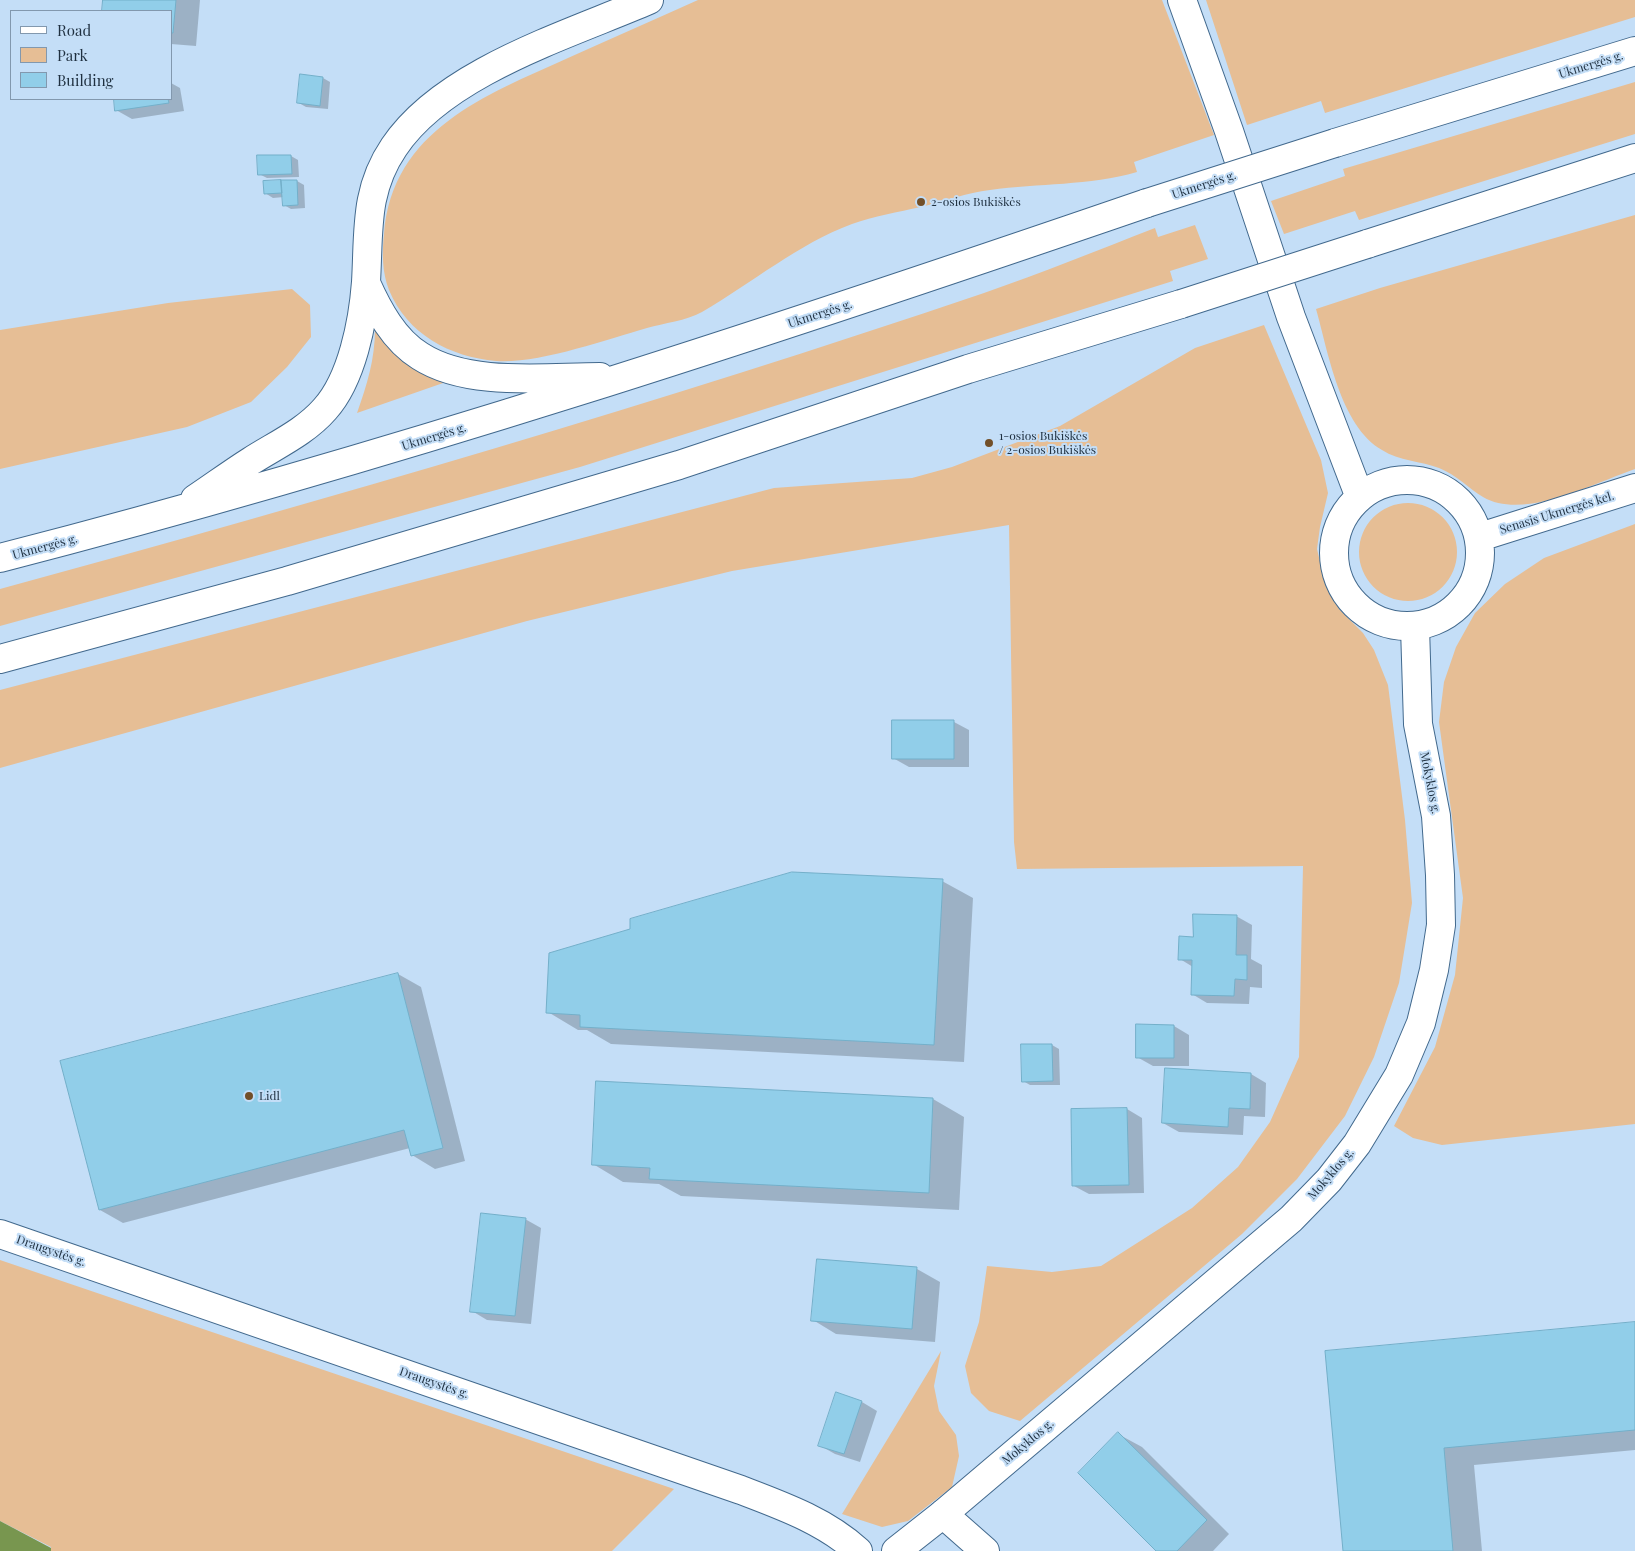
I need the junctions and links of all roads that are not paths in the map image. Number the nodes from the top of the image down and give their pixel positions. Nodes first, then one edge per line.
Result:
1 (649, 0) edge
2 (1182, 0) edge
3 (1635, 51) edge
4 (1635, 158) edge
5 (366, 284) junction
6 (626, 378) junction
7 (1635, 488) edge
8 (1359, 495) junction
9 (175, 513) junction
10 (1480, 537) junction
11 (0, 558) edge
12 (1415, 627) junction
13 (0, 659) edge
14 (0, 1234) edge
15 (943, 1514) junction
16 (858, 1551) edge
17 (896, 1551) edge
18 (985, 1551) edge

1 - 5 main road
2 - 8 main road
3 - 6 main road, Ukmergės g., bridge
4 - 13 main road, bridge
5 - 6 main road
5 - 9 main road
6 - 9 main road, Ukmergės g.
7 - 10 main road, Senasis Ukmergės kel.
8 - 10 main road
8 - 12 main road
9 - 11 main road, Ukmergės g.
10 - 12 main road
12 - 15 main road, Mokyklos g.
14 - 16 main road, Draugystės g.
15 - 17 main road, Mokyklos g.
15 - 18 main road

